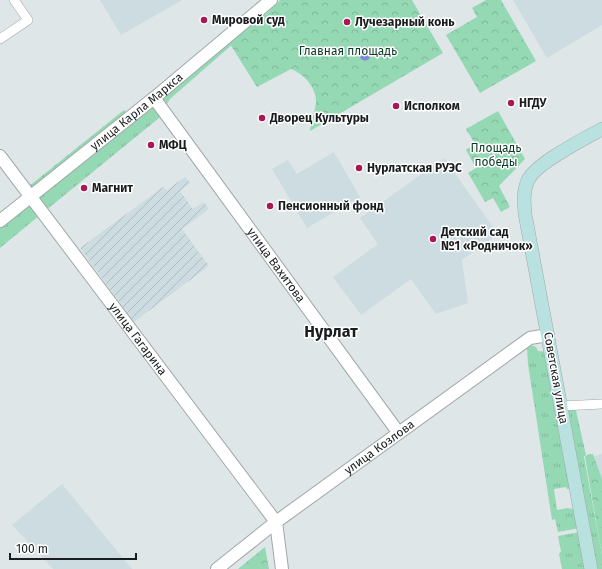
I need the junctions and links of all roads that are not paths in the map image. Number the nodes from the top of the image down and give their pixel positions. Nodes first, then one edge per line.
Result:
1 (14, 0) edge
2 (270, 0) edge
3 (0, 39) edge
4 (154, 98) junction
5 (602, 128) edge
6 (0, 156) edge
7 (31, 196) junction
8 (0, 221) edge
9 (548, 335) junction
10 (602, 404) edge
11 (561, 406) junction
12 (398, 432) junction
13 (276, 522) junction
14 (217, 569) edge
15 (282, 569) edge
16 (591, 569) edge

1 - 3 street
2 - 4 street, улица Карла Маркса
4 - 7 street, улица Карла Маркса
4 - 12 street, улица Вахитова
5 - 9 main road, Советская улица
6 - 7 street, улица Гагарина
7 - 8 street, улица Карла Маркса
7 - 13 street, улица Гагарина
9 - 11 main road, Советская улица
9 - 12 street, улица Козлова
10 - 11 street
11 - 16 main road, Советская улица
12 - 13 street, улица Козлова
13 - 14 street, улица Козлова
13 - 15 street

